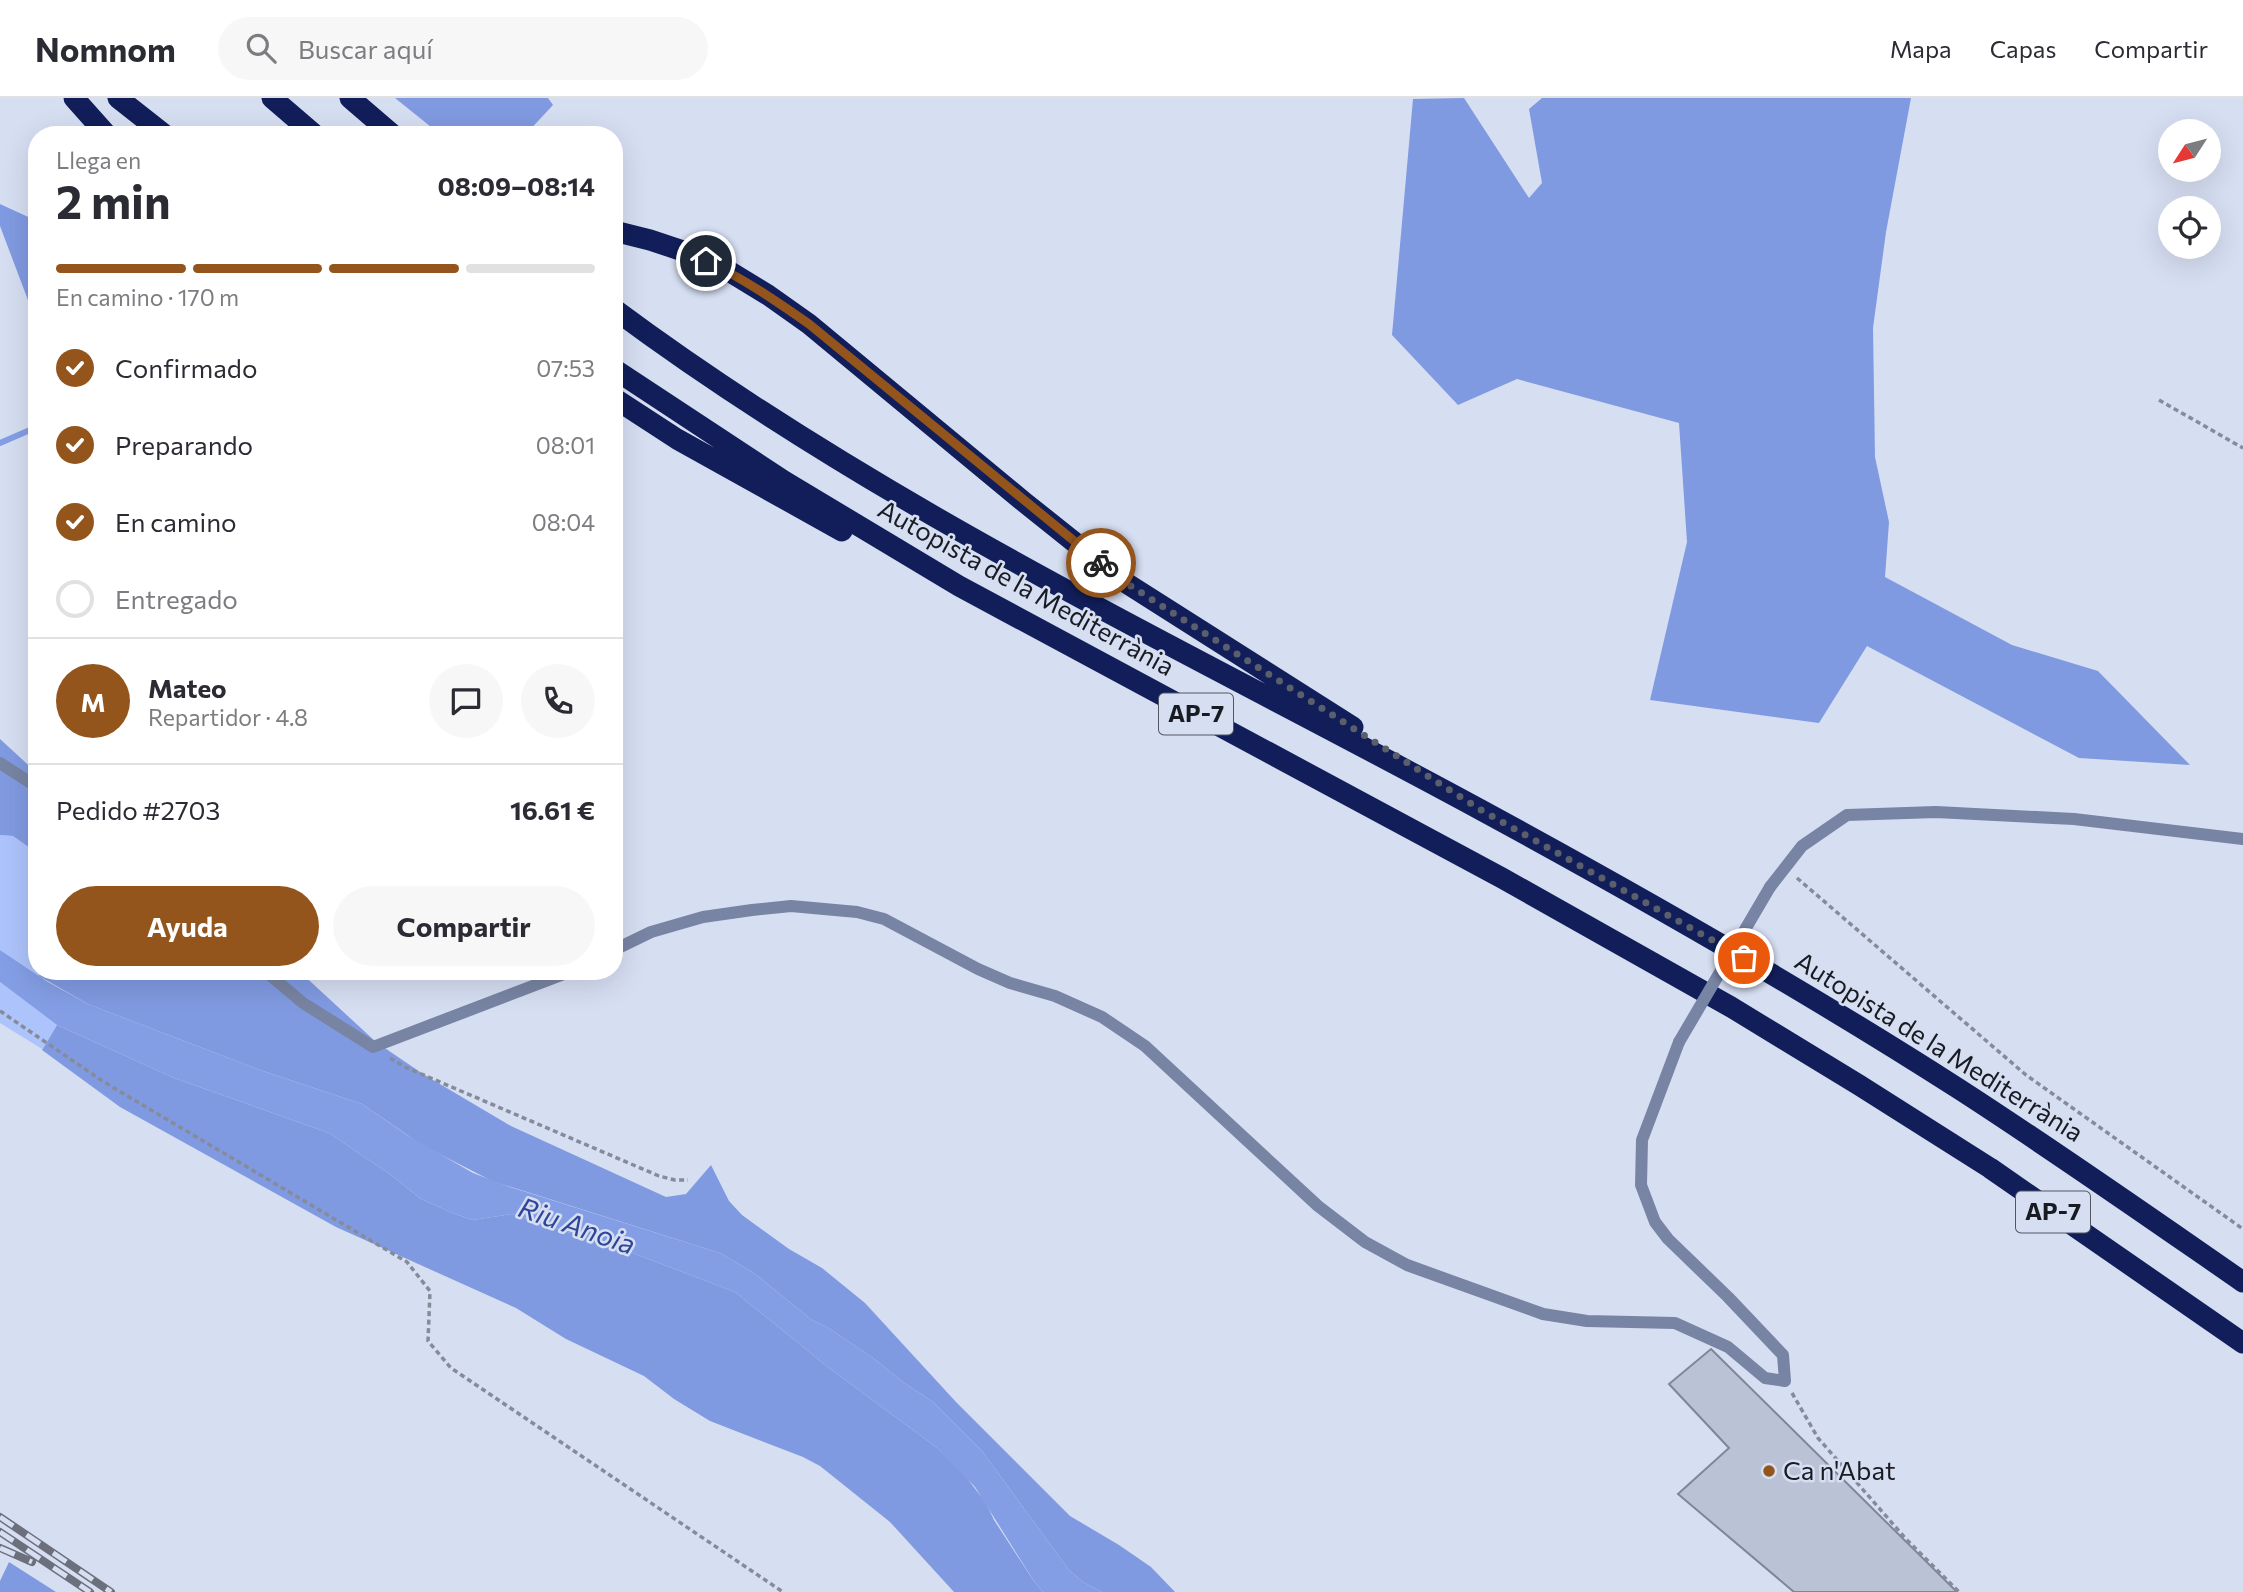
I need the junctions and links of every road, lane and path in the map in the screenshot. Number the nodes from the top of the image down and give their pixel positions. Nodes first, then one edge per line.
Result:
1 (74, 98) edge
2 (118, 98) edge
3 (272, 98) edge
4 (349, 98) edge
5 (99, 126) edge
6 (154, 126) edge
7 (305, 126) edge
8 (382, 126) edge
9 (623, 233) edge
10 (623, 315) edge
11 (623, 375) edge
12 (2159, 400) dead end
13 (623, 404) edge
14 (2243, 448) edge
15 (959, 586) junction
16 (0, 763) edge
17 (28, 780) edge
18 (1481, 810) junction
19 (2243, 839) edge
20 (1786, 867) junction
21 (623, 946) edge
22 (276, 980) edge
23 (548, 980) edge
24 (0, 1011) edge
25 (373, 1047) junction
26 (688, 1180) dead end
27 (2243, 1229) edge
28 (2243, 1282) edge
29 (2243, 1343) edge
30 (1785, 1381) junction
31 (783, 1592) edge
32 (1959, 1592) edge

1 - 5 highway
2 - 6 highway
3 - 7 highway
4 - 8 highway
9 - 18 highway
10 - 18 highway, Autopista de la Mediterrània / AP-7
11 - 15 highway, Autopista de la Mediterrània / AP-7
12 - 14 path
13 - 15 highway
15 - 29 highway, Autopista de la Mediterrània / AP-7
16 - 17 lane
18 - 28 highway, Autopista de la Mediterrània / AP-7
19 - 20 lane
20 - 27 path
20 - 30 lane, bridge
21 - 30 lane
22 - 25 lane
23 - 25 lane
24 - 31 path
25 - 26 path
30 - 32 path

